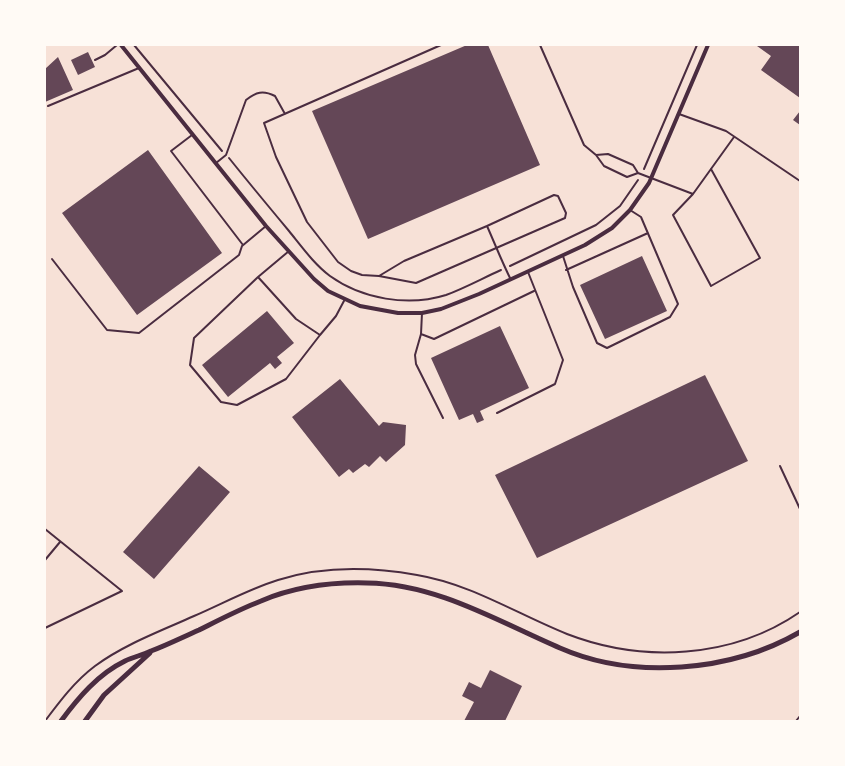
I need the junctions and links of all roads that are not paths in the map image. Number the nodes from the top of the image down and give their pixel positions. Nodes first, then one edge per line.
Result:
1 (117, 45) edge
2 (121, 45) edge
3 (441, 45) edge
4 (540, 45) edge
5 (708, 45) edge
6 (95, 60) dead end
7 (139, 68) junction
8 (48, 106) dead end
9 (285, 114) junction
10 (679, 114) junction
11 (193, 135) junction
12 (734, 137) junction
13 (596, 154) junction
14 (216, 163) junction
15 (711, 168) junction
16 (638, 173) junction
17 (652, 178) junction
18 (800, 181) edge
19 (693, 194) junction
20 (630, 210) junction
21 (266, 226) junction
22 (487, 226) junction
23 (648, 233) junction
24 (243, 245) junction
25 (497, 249) junction
26 (289, 251) junction
27 (562, 255) junction
28 (52, 259) dead end
29 (566, 270) junction
30 (528, 272) junction
31 (379, 276) junction
32 (258, 277) junction
33 (511, 280) junction
34 (535, 291) junction
35 (345, 299) junction
36 (422, 313) junction
37 (422, 334) junction
38 (320, 335) junction
39 (497, 413) dead end
40 (443, 418) dead end
41 (780, 466) dead end
42 (800, 509) edge
43 (45, 529) edge
44 (60, 542) junction
45 (45, 560) edge
46 (45, 628) edge
47 (800, 632) edge
48 (153, 651) junction
49 (800, 716) edge
50 (61, 721) edge
51 (85, 721) edge
52 (796, 721) edge

1 - 6 lane
2 - 7 street
3 - 9 lane
4 - 13 lane
5 - 10 street
7 - 8 lane
7 - 11 street
9 - 14 lane
9 - 31 lane
10 - 12 lane
10 - 17 street
11 - 14 street
11 - 24 lane
12 - 15 lane
12 - 18 lane
13 - 16 lane
13 - 16 lane
14 - 21 street
15 - 19 lane
15 - 19 lane
16 - 17 lane
17 - 19 lane
17 - 20 street
20 - 23 lane
20 - 27 street
21 - 24 lane
21 - 26 street
22 - 25 lane
22 - 25 lane
22 - 31 lane
23 - 29 lane
23 - 29 lane
24 - 28 lane
25 - 31 lane
25 - 33 lane
26 - 32 lane
26 - 35 street
27 - 29 lane
27 - 30 street
30 - 33 street
30 - 34 lane
32 - 38 lane
32 - 38 lane
33 - 36 street
34 - 37 lane
34 - 39 lane
35 - 36 street
35 - 38 lane
36 - 37 lane
37 - 40 lane
41 - 42 lane
43 - 44 lane
44 - 45 lane
44 - 46 lane
47 - 48 street
48 - 50 street
48 - 51 street
49 - 52 lane

